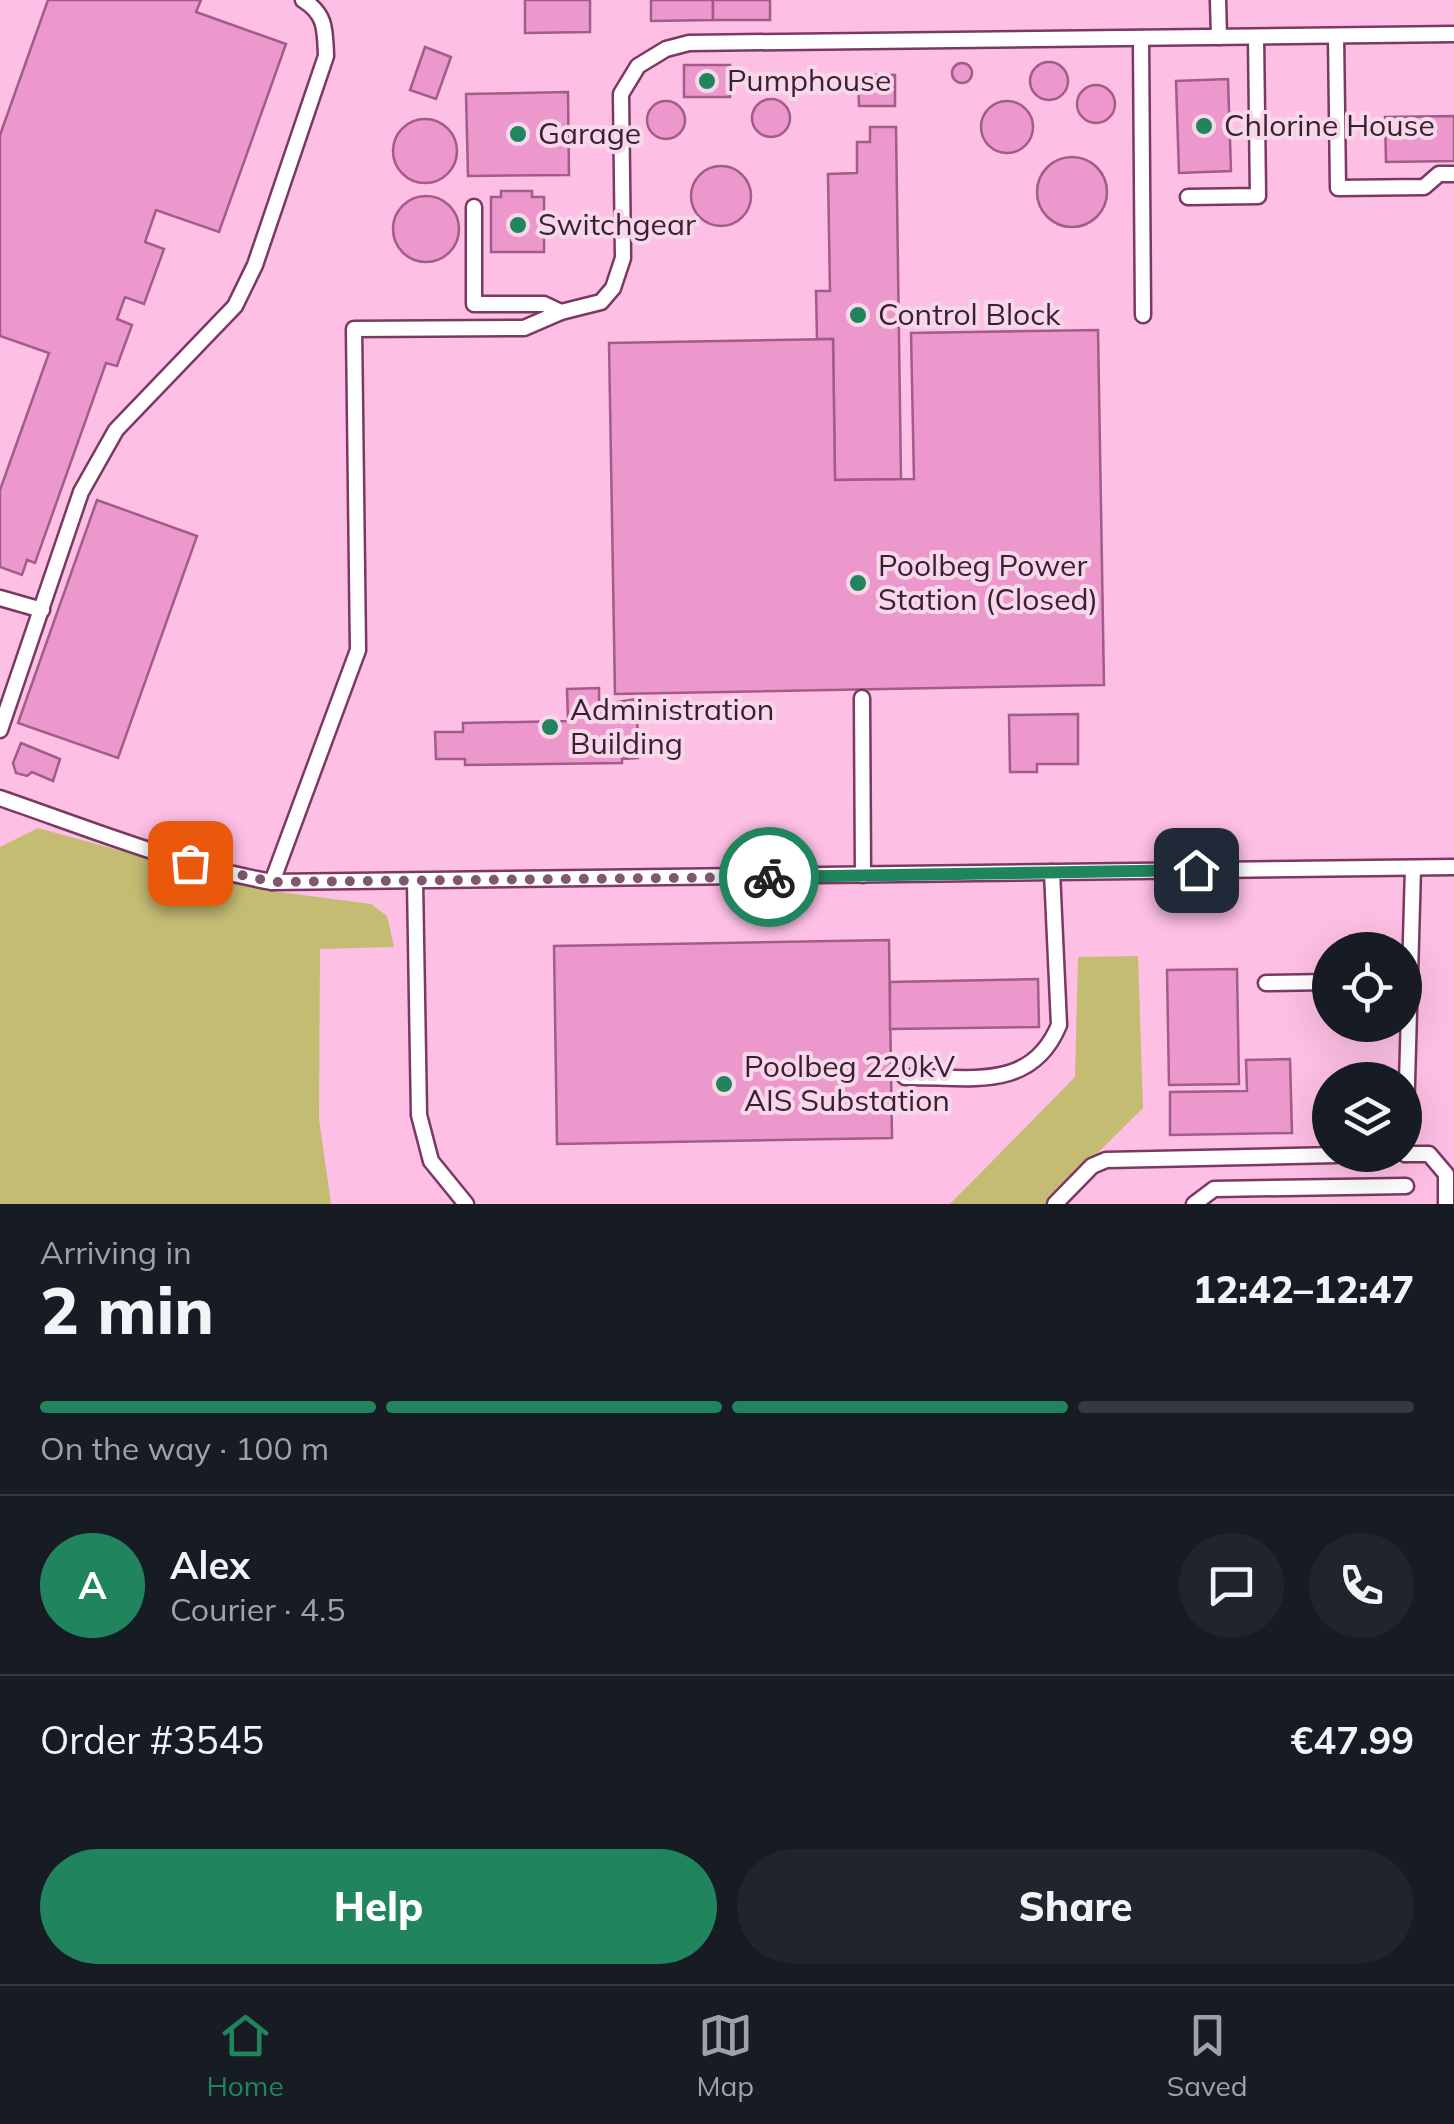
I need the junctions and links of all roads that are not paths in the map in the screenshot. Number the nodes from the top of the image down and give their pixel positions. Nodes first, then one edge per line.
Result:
1 (303, 0) edge
2 (1218, 0) edge
3 (1454, 34) edge
4 (1256, 36) junction
5 (1336, 36) junction
6 (1219, 37) junction
7 (1141, 38) junction
8 (1454, 174) edge
9 (1188, 197) dead end
10 (474, 207) dead end
11 (560, 312) junction
12 (1143, 314) dead end
13 (0, 598) edge
14 (42, 610) junction
15 (862, 698) dead end
16 (0, 730) edge
17 (0, 798) edge
18 (1454, 867) edge
19 (1413, 868) junction
20 (1052, 872) junction
21 (863, 875) junction
22 (415, 880) junction
23 (272, 882) junction
24 (1410, 932) edge
25 (1312, 982) edge
26 (1266, 983) dead end
27 (906, 1077) dead end
28 (1422, 1154) edge
29 (1312, 1156) edge
30 (1406, 1186) dead end
31 (466, 1204) edge
32 (1055, 1204) edge
33 (1194, 1204) edge
34 (1446, 1204) edge

1 - 14 lane
2 - 6 lane
3 - 5 lane
4 - 5 lane
4 - 6 lane
4 - 9 lane
5 - 8 lane
6 - 7 lane
7 - 11 lane
7 - 12 lane
10 - 11 lane
11 - 23 lane
13 - 14 lane
14 - 16 lane
15 - 21 lane
17 - 23 lane
18 - 19 lane
19 - 20 lane
19 - 24 lane
20 - 21 lane
20 - 27 lane
21 - 22 lane
22 - 23 lane
22 - 31 lane
25 - 26 lane
28 - 34 lane
29 - 32 lane
30 - 33 lane

